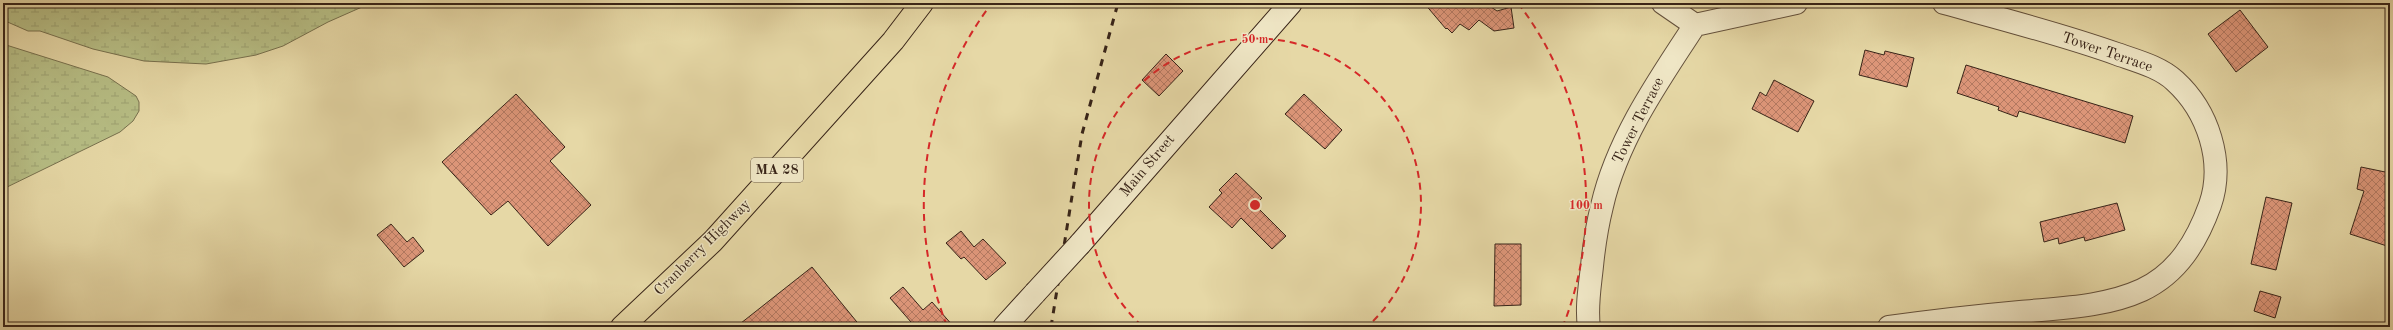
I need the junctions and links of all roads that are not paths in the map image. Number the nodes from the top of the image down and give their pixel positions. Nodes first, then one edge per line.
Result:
1 (922, 3) edge
2 (1291, 3) edge
3 (1663, 3) edge
4 (1796, 3) edge
5 (1944, 3) edge
6 (1695, 25) junction
7 (622, 327) edge
8 (1004, 327) edge
9 (1589, 327) edge
10 (1889, 327) edge

1 - 7 main road, Cranberry Highway / MA 28
2 - 8 street, Main Street, bridge
3 - 6 street
4 - 6 street
5 - 10 street, Tower Terrace
6 - 9 street, Tower Terrace

